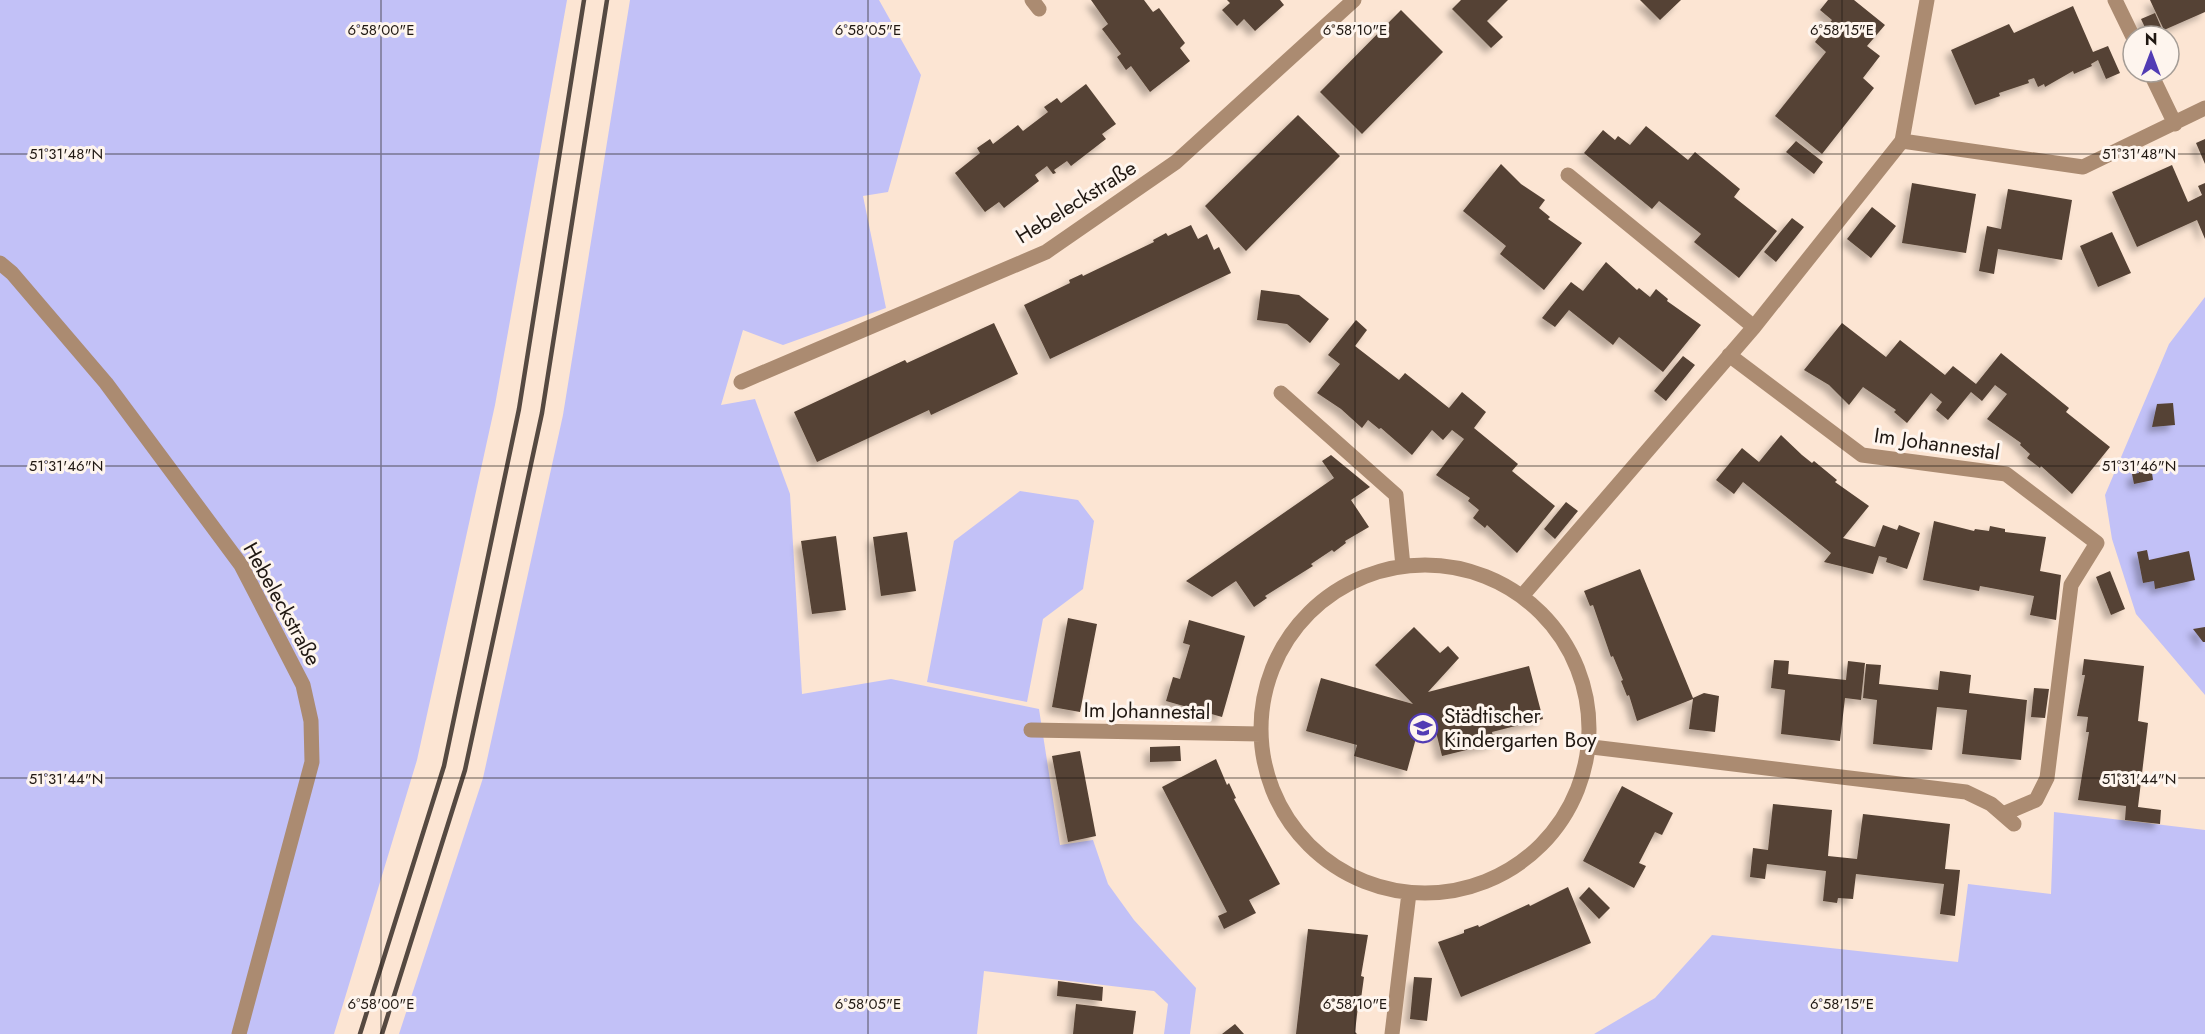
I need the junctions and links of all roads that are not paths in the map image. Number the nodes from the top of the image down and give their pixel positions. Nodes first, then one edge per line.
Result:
1 (1354, 0) edge
2 (1927, 0) edge
3 (2115, 0) edge
4 (2127, 24) edge
5 (2156, 84) edge
6 (2205, 108) edge
7 (2175, 124) junction
8 (1902, 141) junction
9 (1568, 175) dead end
10 (0, 263) edge
11 (1754, 327) junction
12 (1729, 355) junction
13 (741, 382) dead end
14 (1281, 393) dead end
15 (1403, 566) junction
16 (1522, 596) junction
17 (1031, 730) dead end
18 (1261, 734) junction
19 (1592, 747) junction
20 (1409, 893) junction
21 (239, 1034) edge
22 (1392, 1034) edge

1 - 13 street, Hebeleckstraße
2 - 8 street
3 - 4 street
5 - 7 street
6 - 7 street
7 - 8 street
8 - 11 street
9 - 11 street
10 - 21 street, Hebeleckstraße
11 - 12 street
12 - 16 street
12 - 19 street, Im Johannestal
14 - 15 street
15 - 16 street
15 - 18 street
16 - 19 street
17 - 18 street, Im Johannestal
18 - 20 street
19 - 20 street
20 - 22 street

